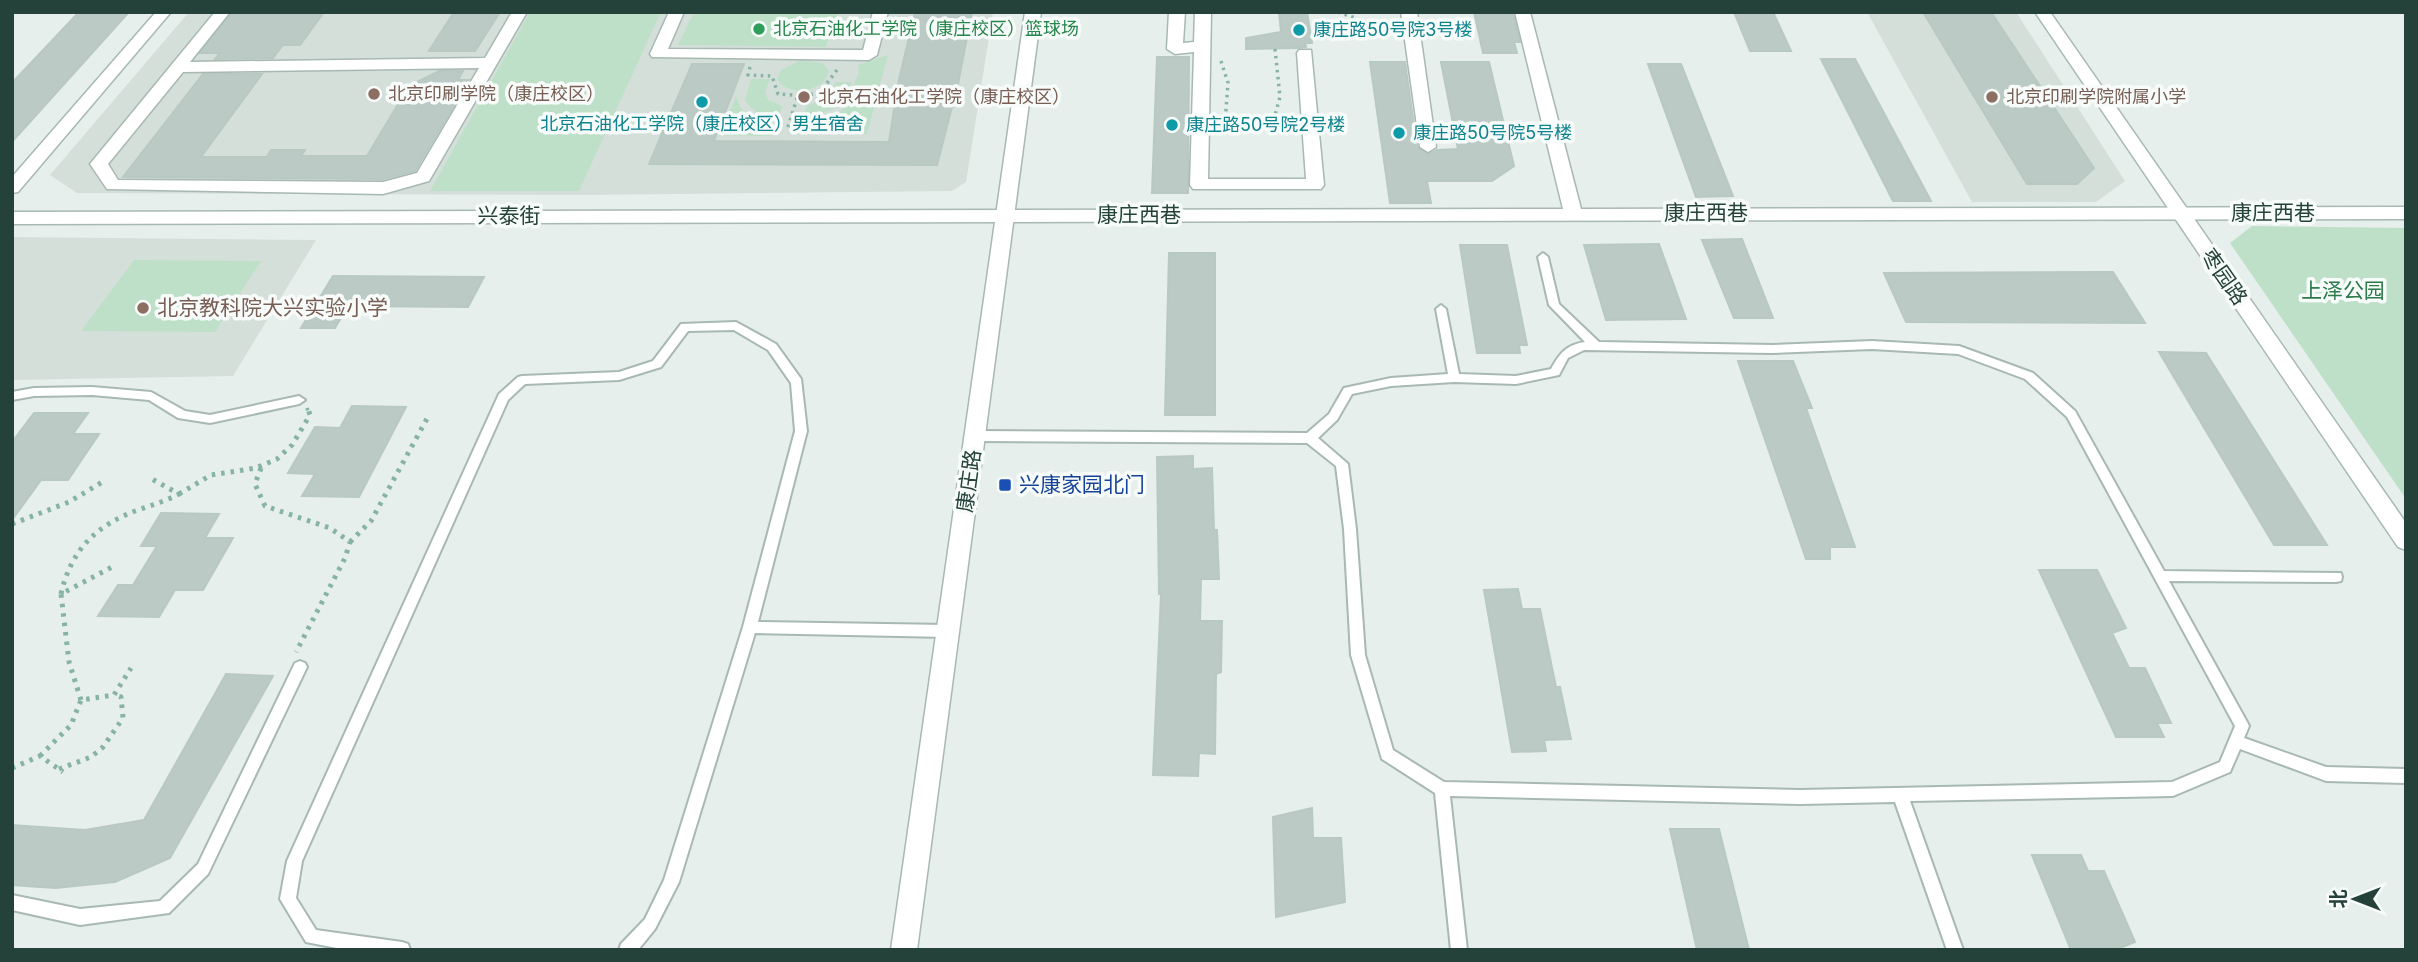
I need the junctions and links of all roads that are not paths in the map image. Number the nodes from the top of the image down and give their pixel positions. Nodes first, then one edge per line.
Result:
1 (164, 12) edge
2 (223, 12) edge
3 (520, 12) edge
4 (677, 12) edge
5 (881, 12) edge
6 (1033, 12) edge
7 (1177, 12) edge
8 (1203, 12) edge
9 (1409, 12) edge
10 (1522, 12) edge
11 (2042, 12) edge
12 (1202, 46) junction
13 (1305, 53) dead end
14 (490, 63) junction
15 (179, 67) junction
16 (1428, 147) dead end
17 (12, 188) edge
18 (2179, 212) junction
19 (2406, 213) edge
20 (1573, 214) junction
21 (1006, 215) junction
22 (12, 218) edge
23 (1544, 257) dead end
24 (1441, 309) dead end
25 (1596, 346) junction
26 (1454, 378) junction
27 (12, 396) edge
28 (299, 400) road end
29 (975, 436) junction
30 (1310, 438) junction
31 (2406, 541) edge
32 (2160, 576) junction
33 (2336, 577) dead end
34 (750, 627) junction
35 (947, 631) junction
36 (295, 664) road end
37 (2236, 741) junction
38 (2406, 776) edge
39 (1442, 789) junction
40 (1900, 795) junction
41 (12, 902) edge
42 (402, 950) edge
43 (627, 950) edge
44 (904, 950) edge
45 (1459, 950) edge
46 (1955, 950) edge

1 - 17 street
2 - 15 street
3 - 14 street
4 - 5 street
6 - 21 street, 康庄路
7 - 12 street
8 - 12 street
9 - 16 street
10 - 20 street
11 - 18 street, 枣园路
12 - 13 street
14 - 15 street
14 - 15 street
18 - 19 street, 康庄西巷
18 - 20 street, 康庄西巷
18 - 31 street, 枣园路
20 - 21 street, 康庄西巷
21 - 22 street, 兴泰街
21 - 29 street, 康庄路
23 - 25 lane
24 - 26 lane
25 - 26 lane
25 - 32 lane
26 - 30 lane
27 - 28 lane
29 - 30 lane
29 - 35 street, 康庄路
30 - 39 lane
32 - 33 lane
32 - 37 lane
34 - 35 lane
34 - 42 lane
34 - 43 lane
35 - 44 street, 康庄路
36 - 41 lane
37 - 38 lane
37 - 40 lane
39 - 40 lane
39 - 45 lane
40 - 46 lane

